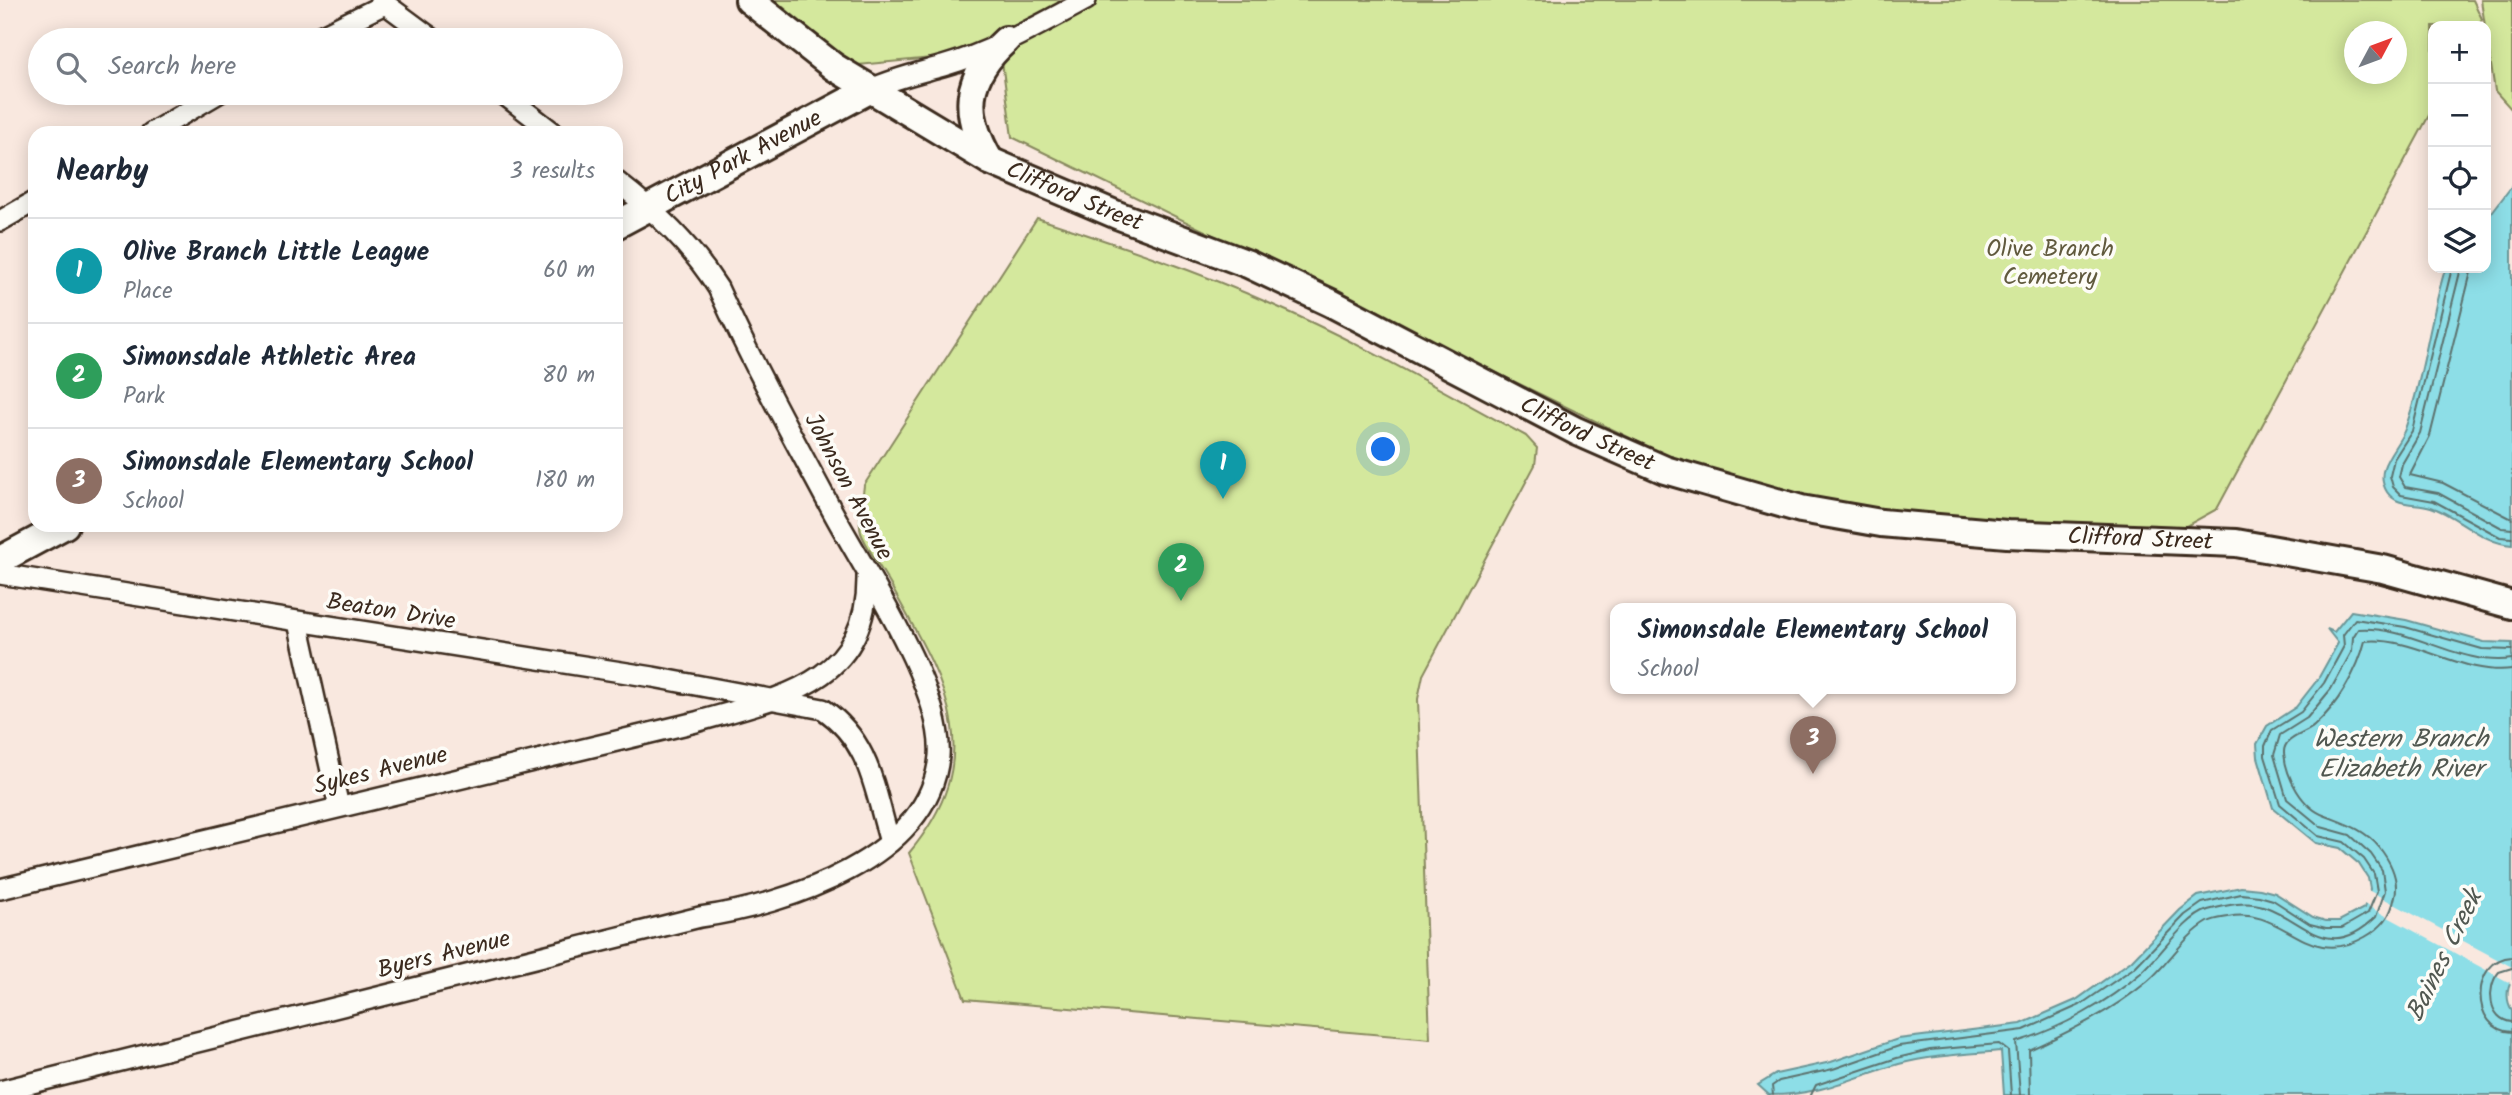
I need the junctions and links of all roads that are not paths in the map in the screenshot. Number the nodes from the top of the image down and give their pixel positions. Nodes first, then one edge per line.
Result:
1 (749, 0) edge
2 (1086, 0) edge
3 (383, 2) edge
4 (334, 28) edge
5 (418, 28) edge
6 (1006, 40) junction
7 (871, 89) junction
8 (198, 105) edge
9 (518, 105) edge
10 (162, 126) edge
11 (545, 126) edge
12 (990, 161) junction
13 (623, 186) edge
14 (28, 205) edge
15 (650, 207) junction
16 (0, 221) edge
17 (623, 221) edge
18 (52, 532) edge
19 (0, 560) edge
20 (0, 574) edge
21 (867, 576) junction
22 (2504, 603) edge
23 (298, 622) junction
24 (773, 700) junction
25 (340, 807) junction
26 (890, 842) junction
27 (0, 889) edge
28 (0, 1091) edge

1 - 7 street, Clifford Street
2 - 6 street
3 - 4 street
3 - 5 street
6 - 7 street
6 - 12 street
7 - 12 street, Clifford Street
7 - 15 street, City Park Avenue
8 - 10 street
9 - 11 street
12 - 22 street, Clifford Street
13 - 15 street, Johnson Avenue
14 - 16 street
15 - 17 street, City Park Avenue
15 - 21 street, Johnson Avenue
18 - 19 street
20 - 23 street, Beaton Drive
21 - 24 street
21 - 26 street, Johnson Avenue
23 - 24 street, Beaton Drive
23 - 25 street
24 - 25 street, Sykes Avenue
24 - 26 street, Beaton Drive
25 - 27 street, Sykes Avenue
26 - 28 street, Byers Avenue

